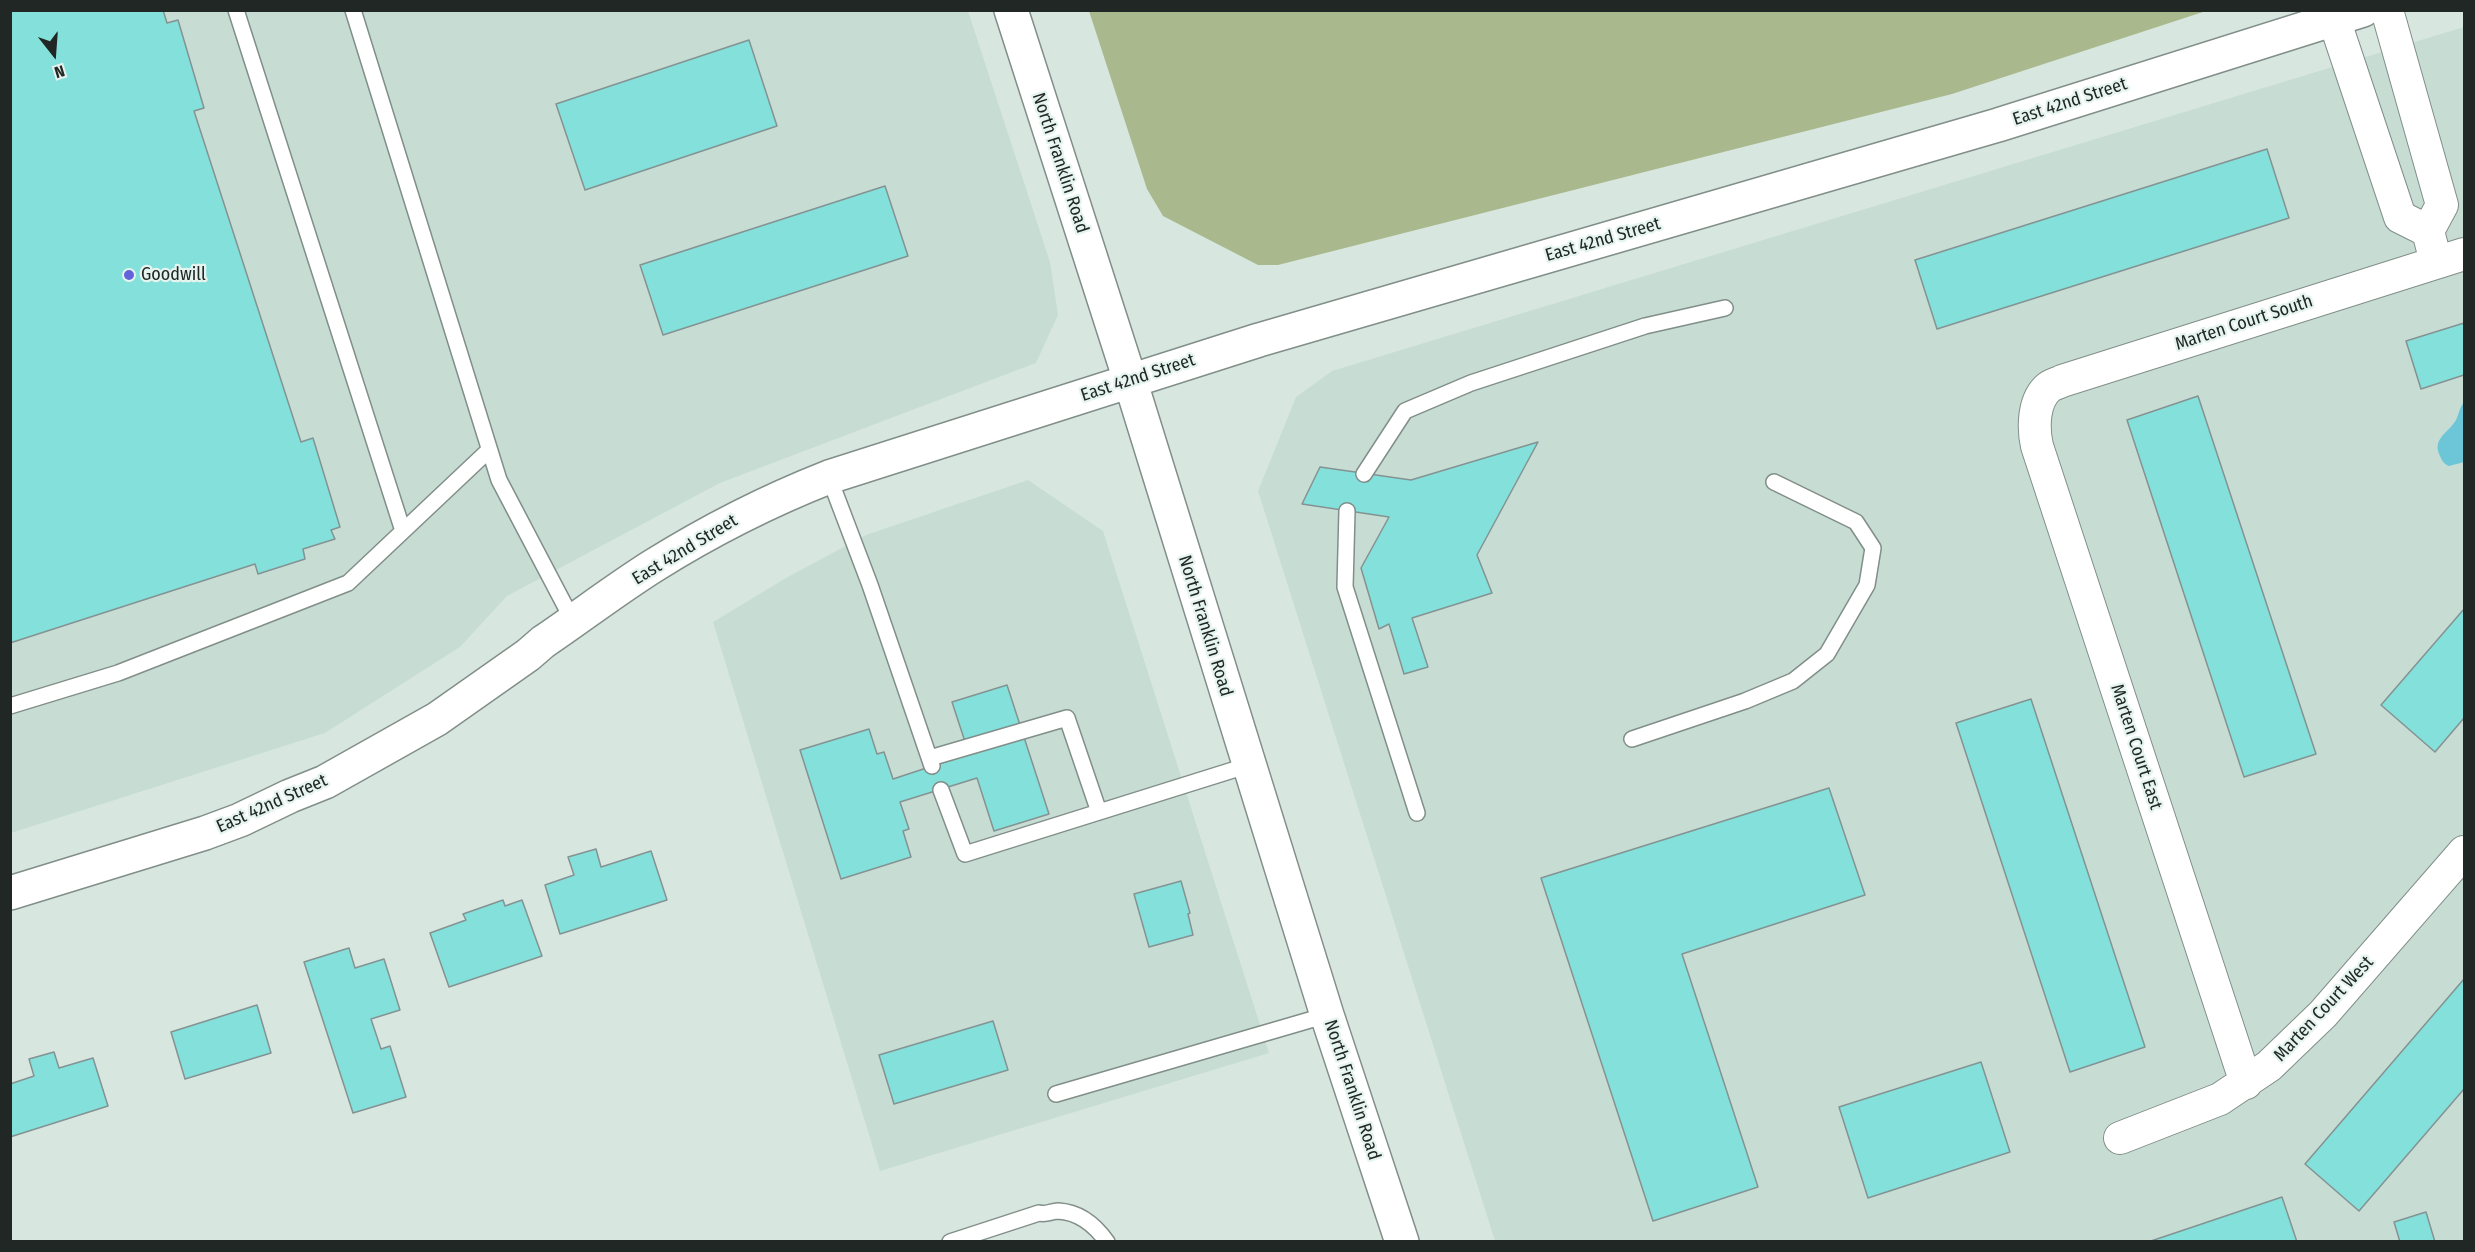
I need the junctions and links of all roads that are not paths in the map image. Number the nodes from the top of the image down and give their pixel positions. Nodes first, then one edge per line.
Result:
1 (236, 10) edge
2 (353, 10) edge
3 (1011, 10) edge
4 (2387, 10) edge
5 (2348, 15) edge
6 (2428, 231) junction
7 (2450, 258) edge
8 (1725, 308) dead end
9 (1130, 380) junction
10 (2037, 410) joint
11 (489, 450) junction
12 (1364, 474) dead end
13 (829, 477) junction
14 (1774, 482) dead end
15 (1347, 511) dead end
16 (403, 531) junction
17 (573, 621) junction
18 (10, 706) edge
19 (1632, 740) dead end
20 (1249, 765) junction
21 (941, 790) dead end
22 (1099, 812) junction
23 (1417, 813) dead end
24 (2464, 852) edge
25 (10, 893) edge
26 (1327, 1015) junction
27 (2246, 1083) junction
28 (1056, 1094) dead end
29 (2120, 1138) dead end
30 (950, 1242) edge
31 (1107, 1242) edge
32 (1402, 1242) edge

1 - 16 lane
2 - 11 lane
3 - 9 street, North Franklin Road
4 - 6 street
5 - 6 street, East 42nd Street
5 - 9 street, East 42nd Street
6 - 7 street
7 - 10 street, Marten Court South
8 - 12 lane
9 - 13 street, East 42nd Street
9 - 20 street, North Franklin Road
10 - 27 street, Marten Court East
11 - 16 lane
11 - 17 lane
13 - 17 street, East 42nd Street
13 - 22 lane
14 - 19 lane
15 - 23 lane
16 - 18 lane
17 - 25 street, East 42nd Street
20 - 22 lane
20 - 26 street, North Franklin Road
21 - 22 lane
24 - 27 street, Marten Court West
26 - 28 lane
26 - 32 street, North Franklin Road
27 - 29 street, Marten Court West
30 - 31 lane

